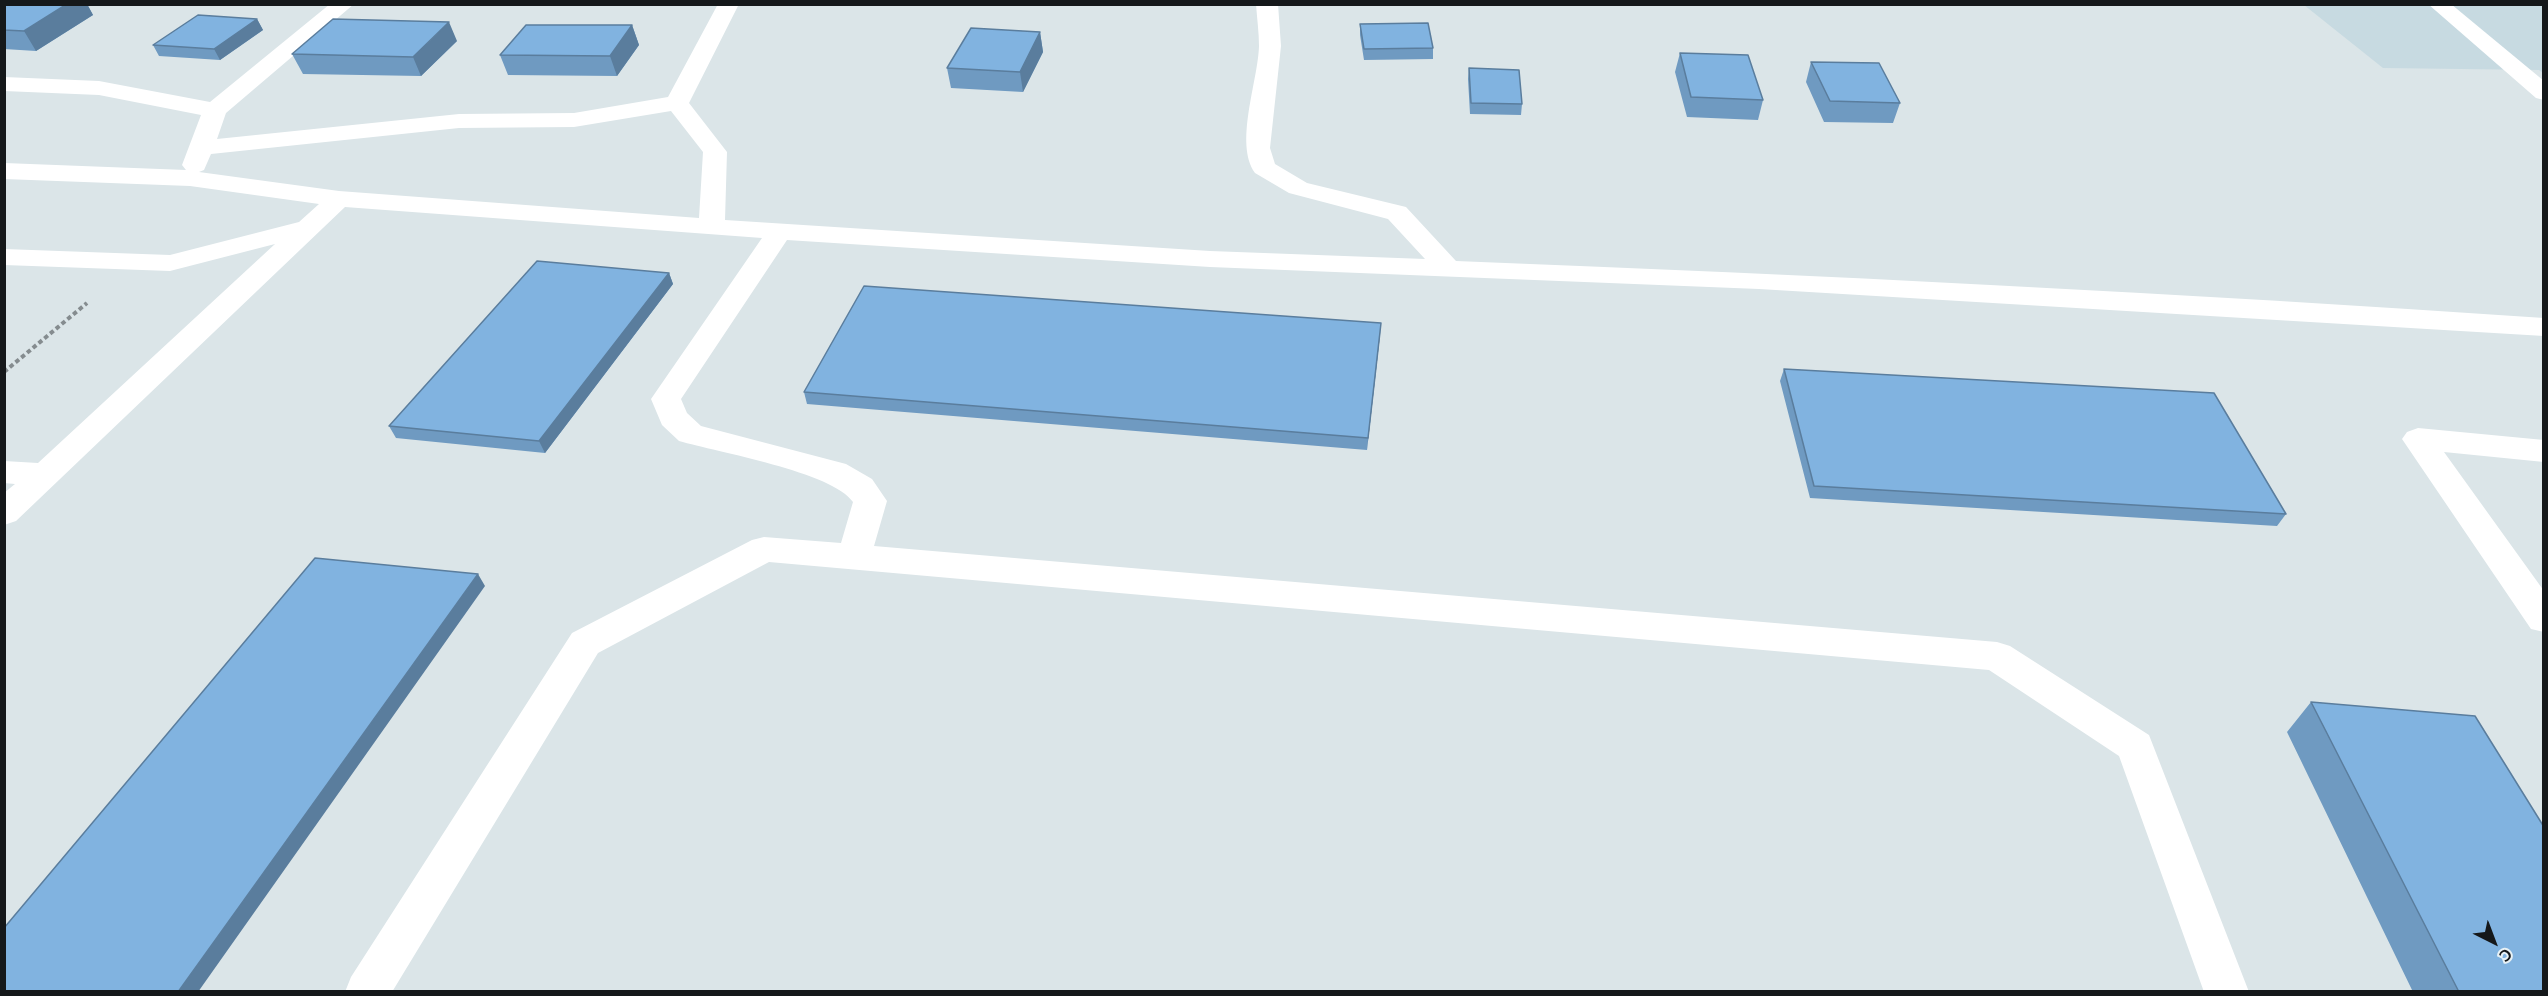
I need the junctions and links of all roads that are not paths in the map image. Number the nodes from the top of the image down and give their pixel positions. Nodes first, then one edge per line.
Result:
1 (345, 4) edge
2 (729, 4) edge
3 (1267, 4) edge
4 (2438, 4) edge
5 (4, 84) edge
6 (2544, 93) edge
7 (677, 103) junction
8 (215, 110) junction
9 (201, 148) junction
10 (11, 174) edge
11 (190, 178) junction
12 (339, 199) junction
13 (309, 227) junction
14 (712, 227) junction
15 (780, 231) junction
16 (4, 257) edge
17 (1449, 269) junction
18 (2544, 327) edge
19 (2544, 451) edge
20 (4, 472) edge
21 (46, 474) junction
22 (4, 488) edge
23 (4, 513) edge
24 (854, 557) junction
25 (2544, 619) edge
26 (367, 992) edge
27 (2227, 992) edge

1 - 8 street
2 - 7 street
3 - 17 street
4 - 6 street
5 - 8 street
7 - 9 street
7 - 14 street
8 - 9 street
9 - 11 street
10 - 11 street
11 - 12 street
12 - 13 street
12 - 14 street
13 - 16 street
13 - 21 street
14 - 15 street
15 - 17 street
15 - 24 street
17 - 18 street
19 - 25 street
20 - 21 street
21 - 22 street
21 - 23 street
24 - 26 street
24 - 27 street

